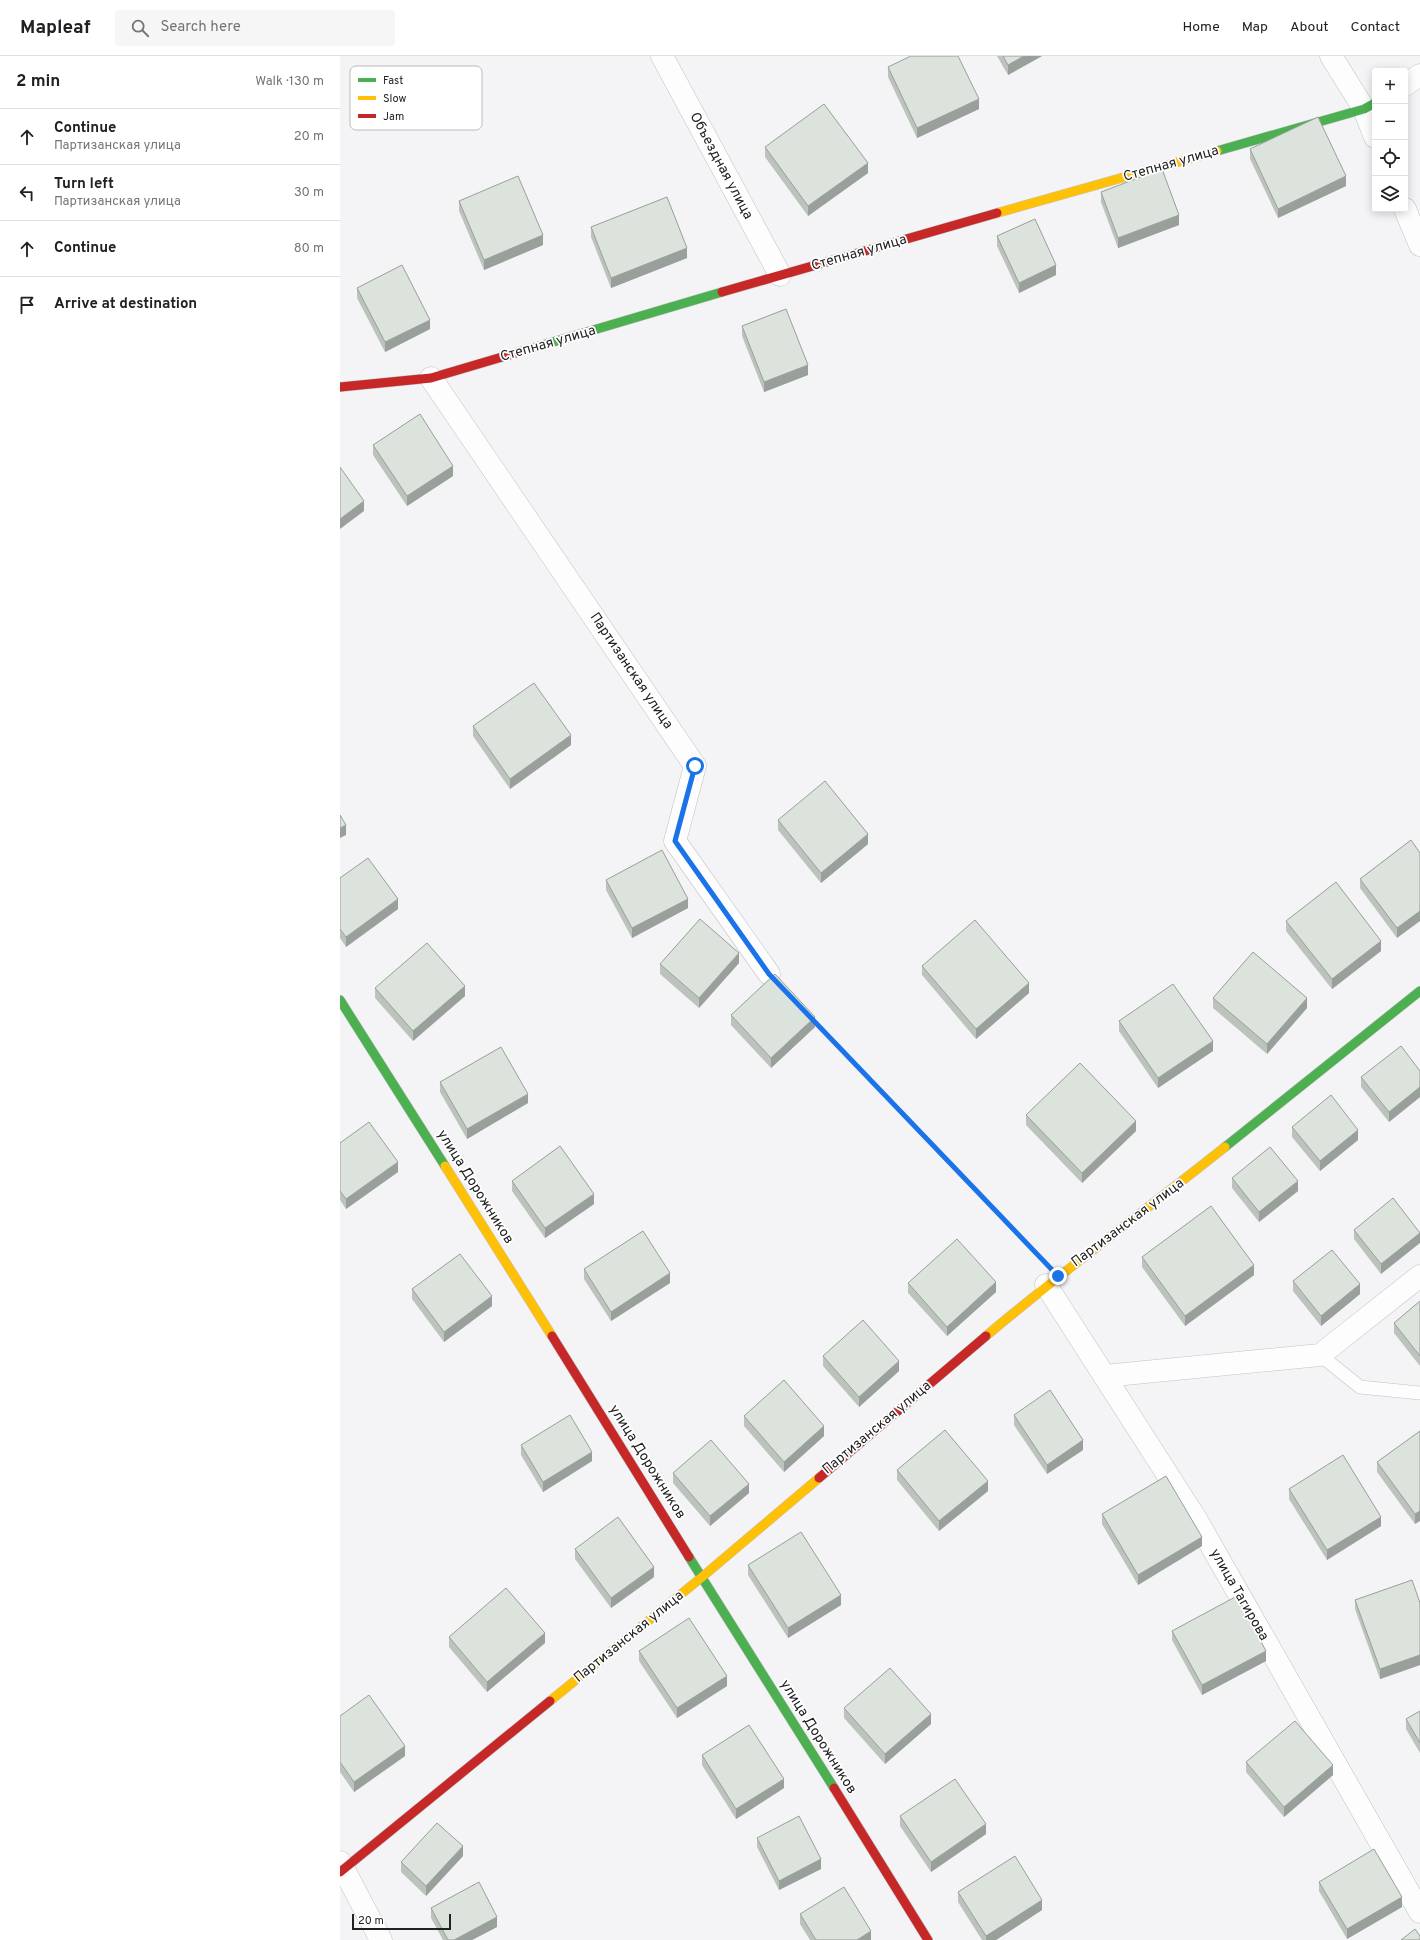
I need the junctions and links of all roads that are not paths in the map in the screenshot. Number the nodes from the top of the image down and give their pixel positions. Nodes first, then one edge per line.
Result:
1 (662, 56) edge
2 (1331, 56) edge
3 (1420, 75) edge
4 (1408, 82) edge
5 (1369, 106) edge
6 (1372, 122) edge
7 (1405, 212) edge
8 (1420, 245) edge
9 (780, 275) junction
10 (431, 378) junction
11 (340, 387) edge
12 (769, 974) dead end
13 (1420, 991) edge
14 (340, 1000) edge
15 (1420, 1276) edge
16 (1052, 1280) junction
17 (1320, 1355) junction
18 (1104, 1376) junction
19 (1420, 1393) edge
20 (702, 1577) junction
21 (341, 1868) edge
22 (1420, 1912) edge
23 (381, 1940) edge
24 (928, 1940) edge

1 - 9 street, Объездная улица
2 - 5 street
3 - 4 street
5 - 6 street
5 - 9 street, Степная улица
7 - 8 street
9 - 10 street, Степная улица
10 - 11 street, Степная улица
10 - 12 street, Партизанская улица
13 - 16 street, Партизанская улица
14 - 20 street, улица Дорожников
15 - 17 street
16 - 18 street, улица Тагирова
16 - 20 street, Партизанская улица
17 - 18 street
17 - 19 lane
18 - 22 street, улица Тагирова
20 - 21 street, Партизанская улица
20 - 24 street, улица Дорожников
21 - 23 street

